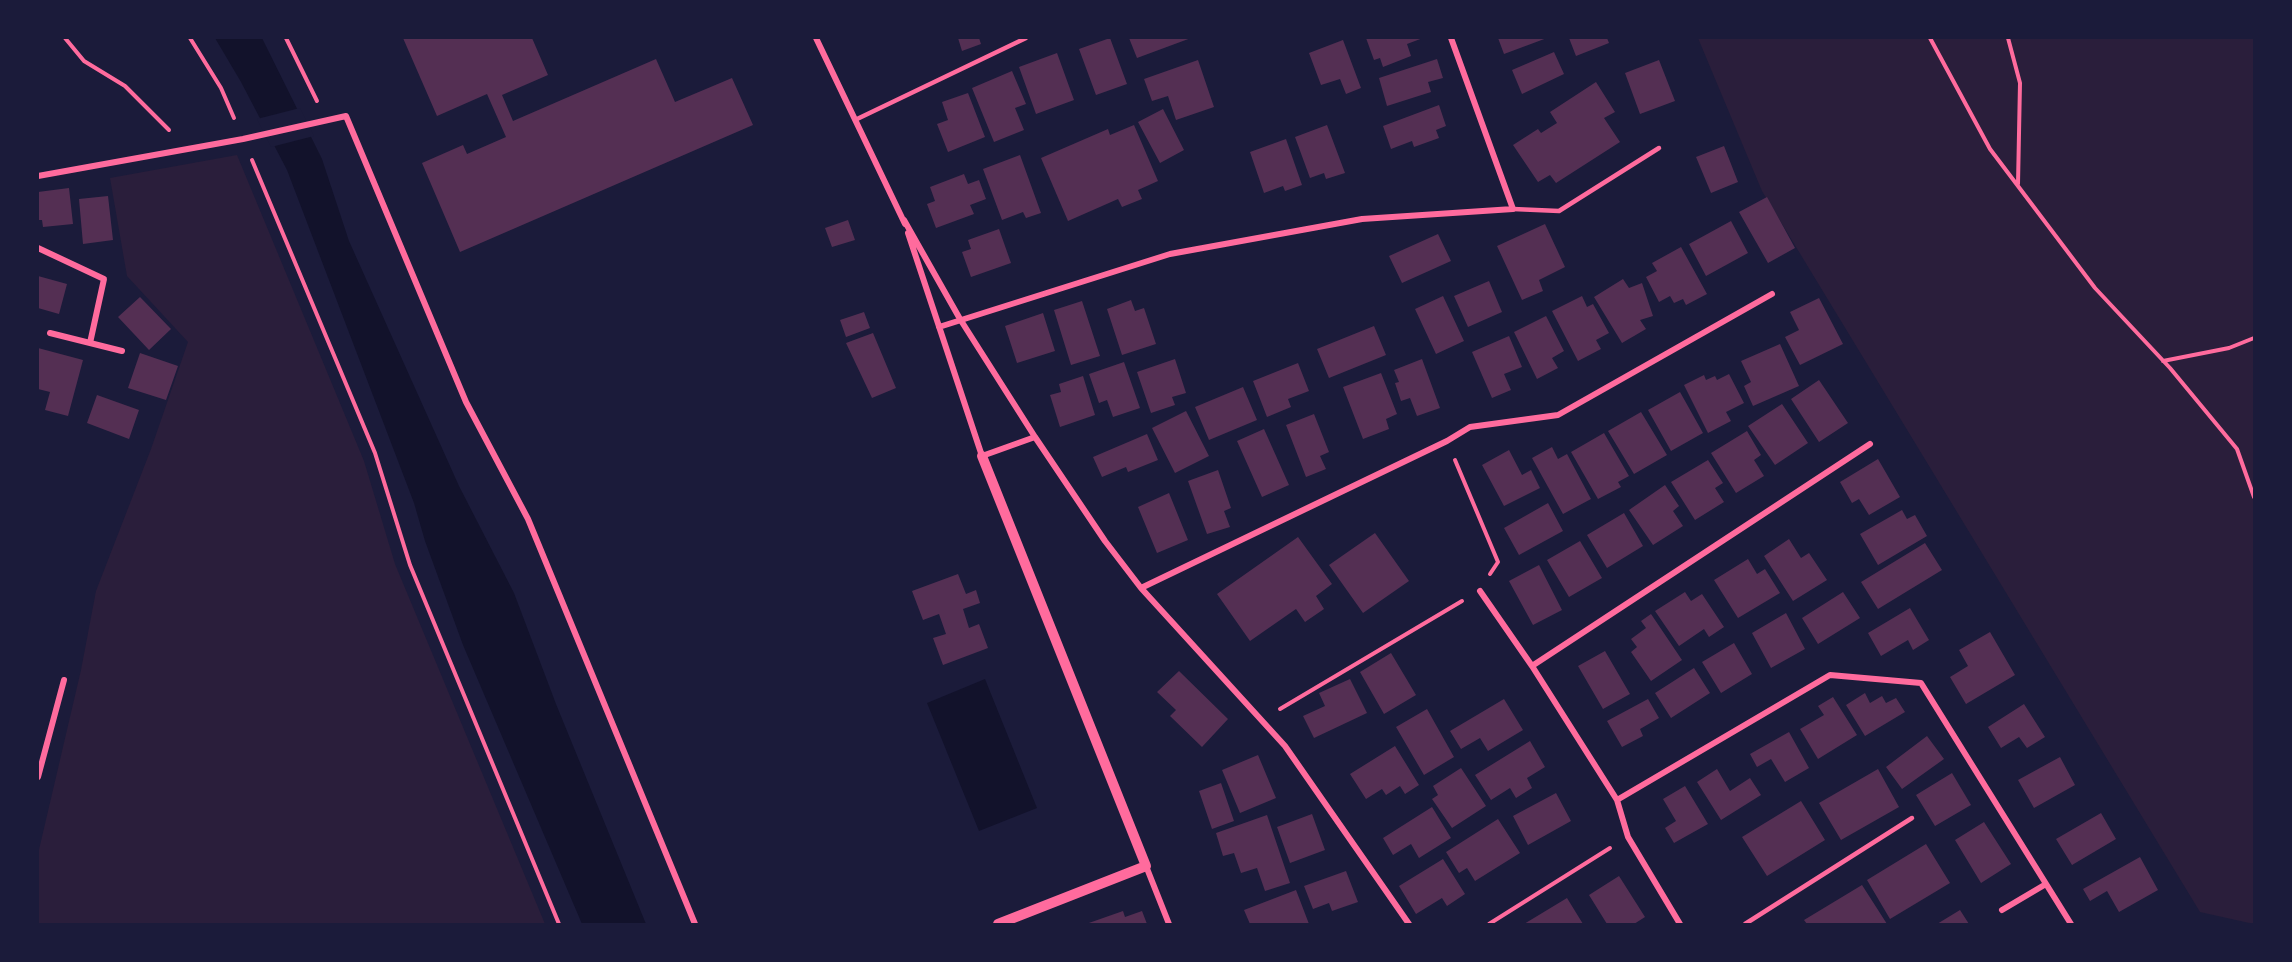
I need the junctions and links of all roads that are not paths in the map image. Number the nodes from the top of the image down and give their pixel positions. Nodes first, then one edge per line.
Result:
1 (816, 38) edge
2 (1026, 38) edge
3 (1451, 38) edge
4 (855, 120) junction
5 (1659, 148) dead end
6 (38, 176) edge
7 (1513, 209) junction
8 (904, 220) junction
9 (38, 248) edge
10 (1772, 294) dead end
11 (960, 319) junction
12 (939, 327) junction
13 (50, 333) dead end
14 (90, 343) junction
15 (122, 351) dead end
16 (1035, 437) junction
17 (1870, 444) dead end
18 (982, 456) junction
19 (1141, 588) junction
20 (1480, 591) road end
21 (1532, 666) junction
22 (63, 680) dead end
23 (38, 777) edge
24 (1617, 800) junction
25 (1912, 818) dead end
26 (1146, 866) junction
27 (2046, 884) junction
28 (2002, 910) dead end
29 (695, 924) edge
30 (998, 924) edge
31 (1169, 924) edge
32 (1409, 924) edge
33 (1680, 924) edge
34 (1745, 924) edge
35 (2071, 924) edge

1 - 4 street
2 - 4 lane
3 - 7 street
4 - 8 street
5 - 7 lane
6 - 29 street
7 - 11 street
8 - 11 street
8 - 12 street
9 - 14 street
10 - 19 street
11 - 12 street
11 - 16 street
12 - 18 street
13 - 14 street
14 - 15 street
16 - 18 street
16 - 19 street
17 - 21 street
18 - 26 street
19 - 32 street
20 - 21 street
21 - 24 street
22 - 23 street
24 - 27 street
24 - 33 street
25 - 34 lane
26 - 30 street
26 - 31 street
27 - 28 street
27 - 35 street

